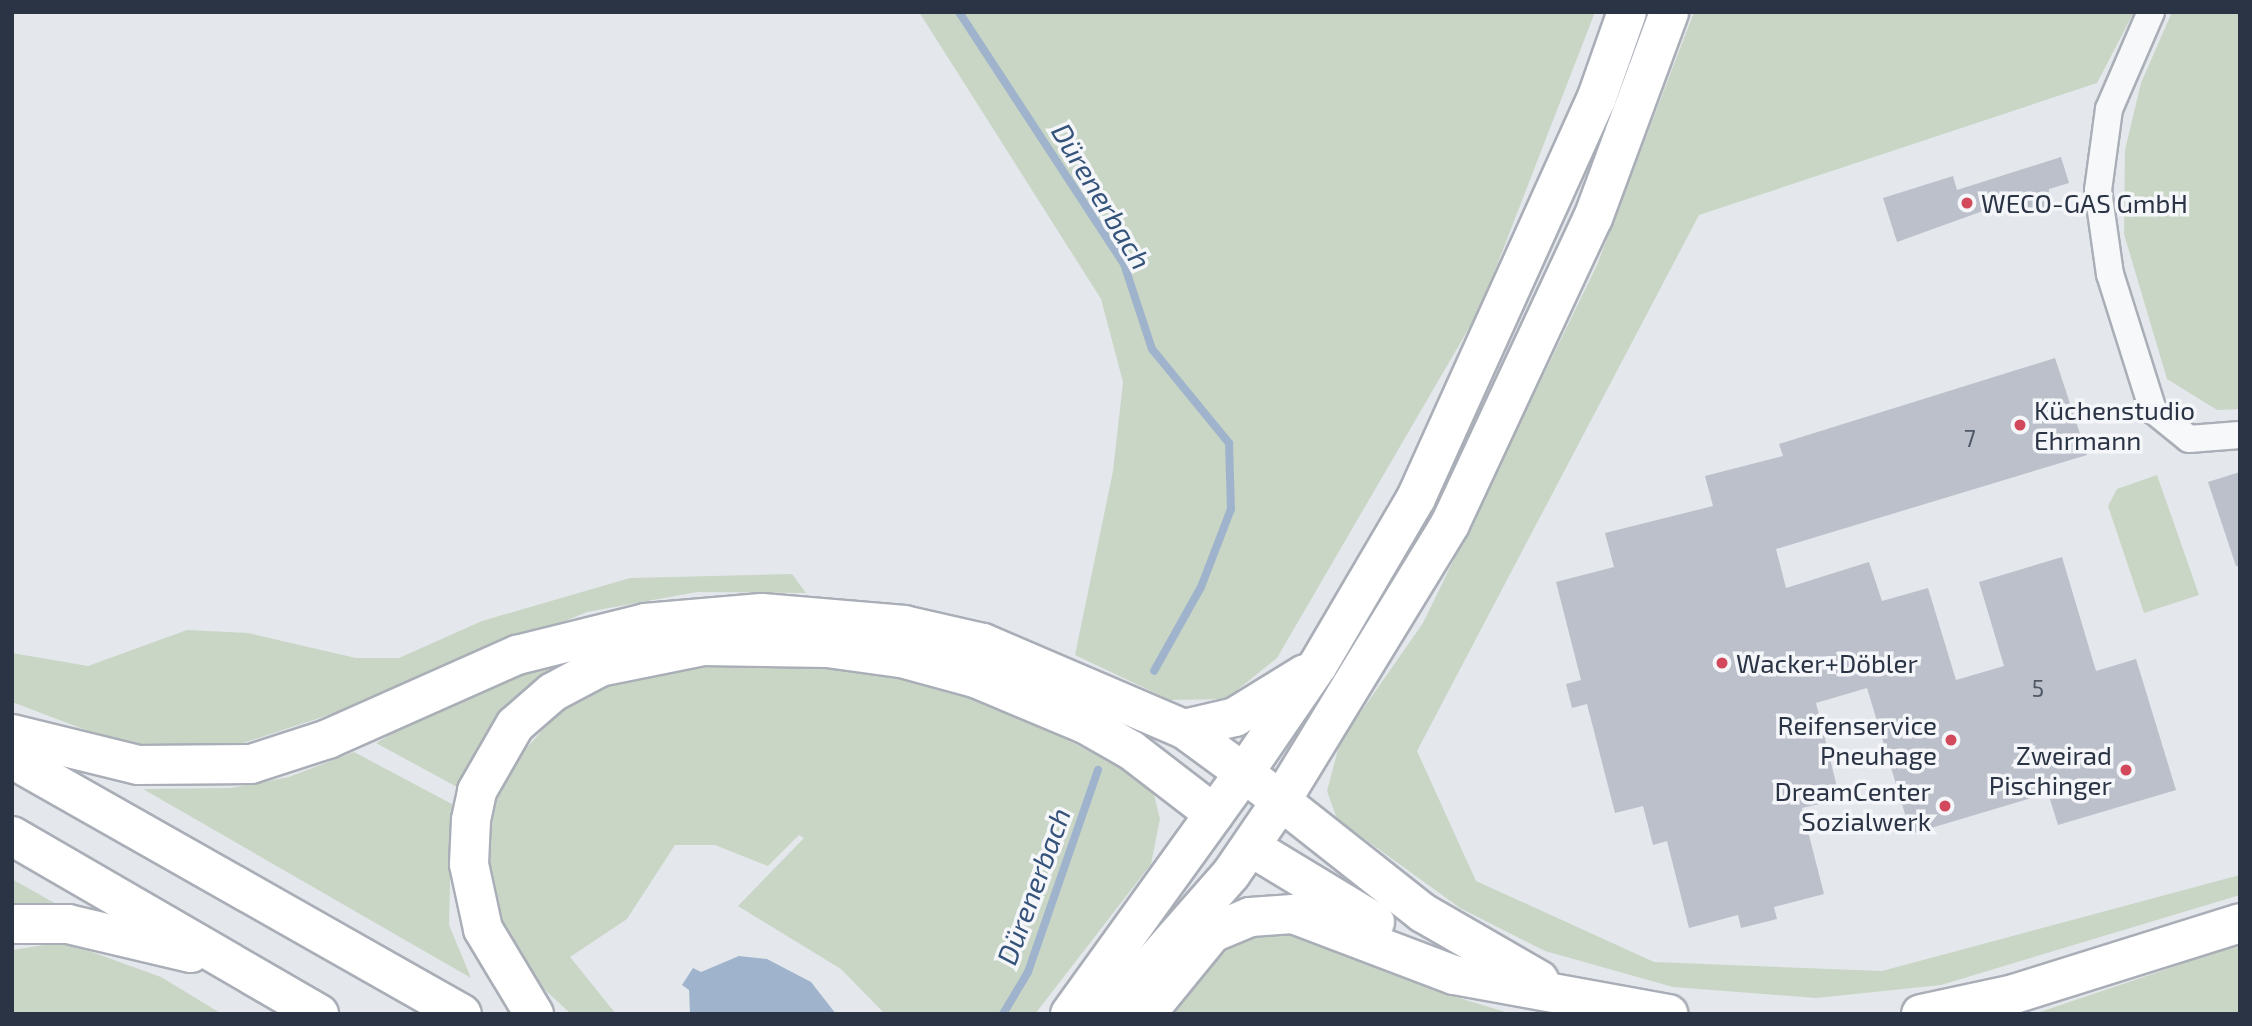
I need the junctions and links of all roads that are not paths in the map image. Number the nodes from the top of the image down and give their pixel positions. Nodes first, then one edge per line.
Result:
1 (1627, 12) edge
2 (1669, 12) edge
3 (2151, 12) edge
4 (2240, 435) edge
5 (1318, 665) junction
6 (1184, 729) junction
7 (12, 734) edge
8 (12, 759) edge
9 (1244, 774) junction
10 (1282, 801) junction
11 (1214, 814) junction
12 (12, 836) edge
13 (1251, 846) junction
14 (2240, 923) edge
15 (12, 924) edge
16 (230, 962) junction
17 (1521, 985) junction
18 (1562, 993) junction
19 (319, 1014) edge
20 (462, 1014) edge
21 (534, 1014) edge
22 (1070, 1014) edge
23 (1108, 1014) edge
24 (1146, 1014) edge
25 (1668, 1014) edge
26 (1920, 1014) edge

1 - 5 main road
2 - 10 main road
3 - 4 street
5 - 6 main road
5 - 9 main road
6 - 7 main road
6 - 9 main road
8 - 20 main road
9 - 10 main road
9 - 11 main road
10 - 13 main road
10 - 18 main road
11 - 13 main road
11 - 21 main road
11 - 22 main road
12 - 16 main road
13 - 17 main road
13 - 23 main road
14 - 26 main road
15 - 16 main road
16 - 19 main road
17 - 18 main road
17 - 24 main road
18 - 25 main road

